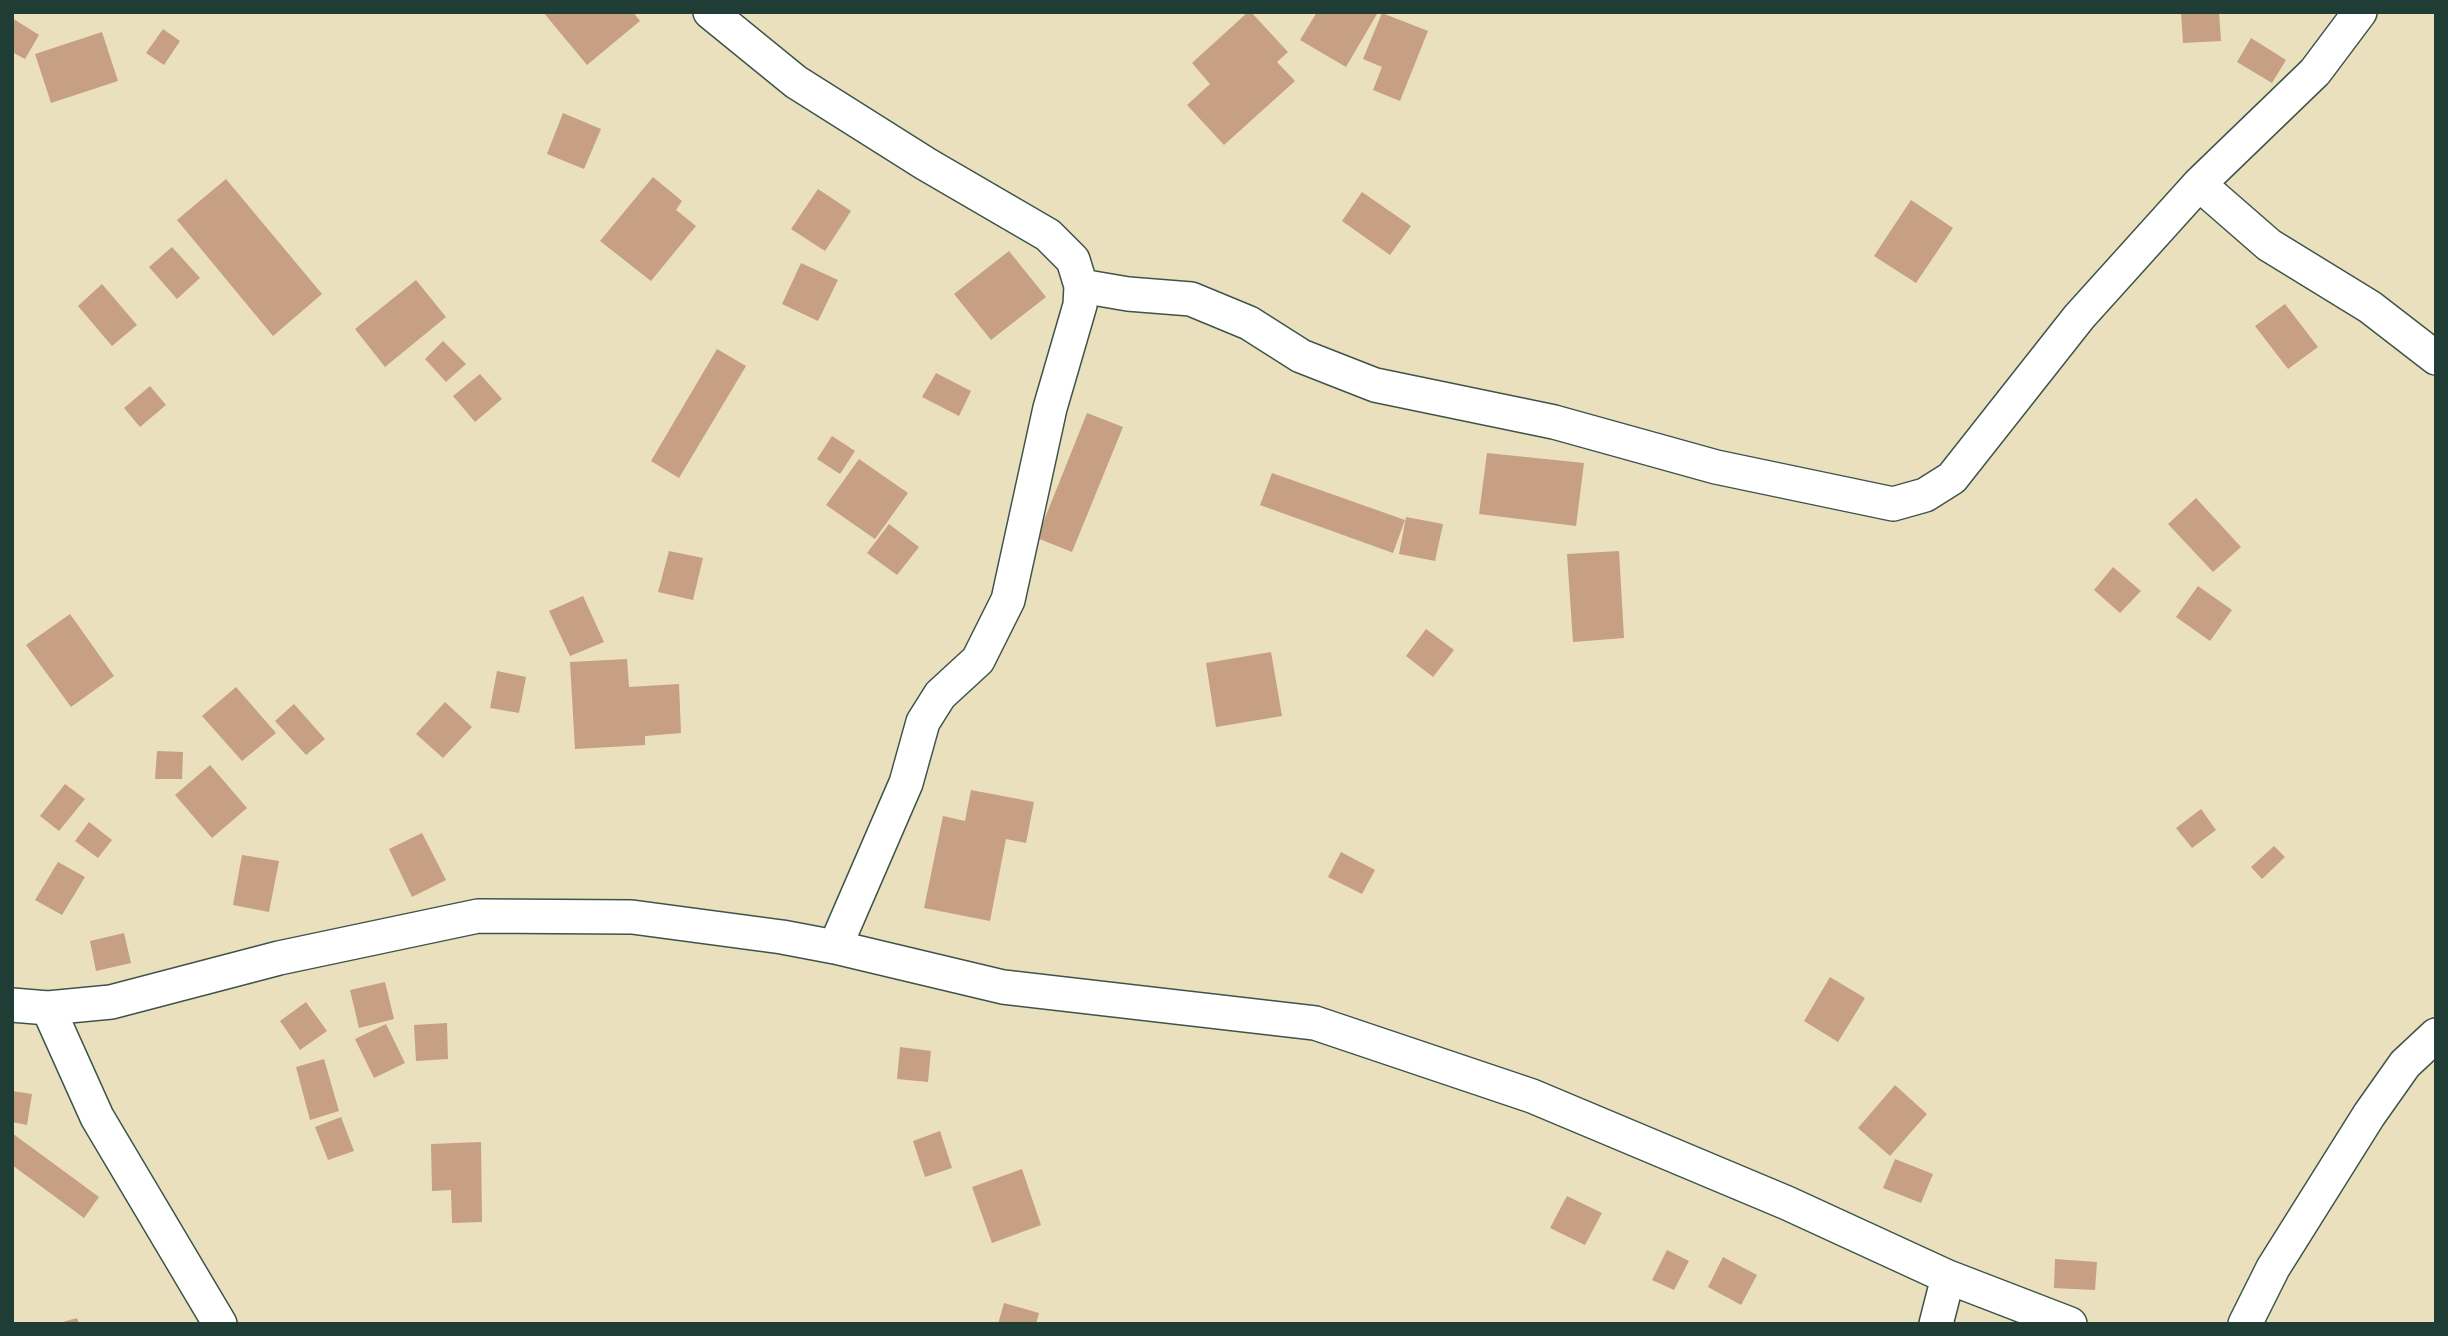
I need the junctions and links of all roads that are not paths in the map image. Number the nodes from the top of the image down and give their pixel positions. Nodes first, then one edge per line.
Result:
1 (710, 12) edge
2 (2360, 12) edge
3 (2199, 184) junction
4 (1082, 286) junction
5 (2436, 358) edge
6 (835, 947) junction
7 (24, 999) edge
8 (2436, 1035) edge
9 (1948, 1277) junction
10 (220, 1324) edge
11 (1936, 1324) edge
12 (2070, 1324) edge
13 (2245, 1324) edge

1 - 4 street
2 - 3 street
3 - 4 street
3 - 5 street
4 - 6 street
6 - 7 street
6 - 9 street
7 - 10 street
8 - 13 street
9 - 11 street
9 - 12 street

